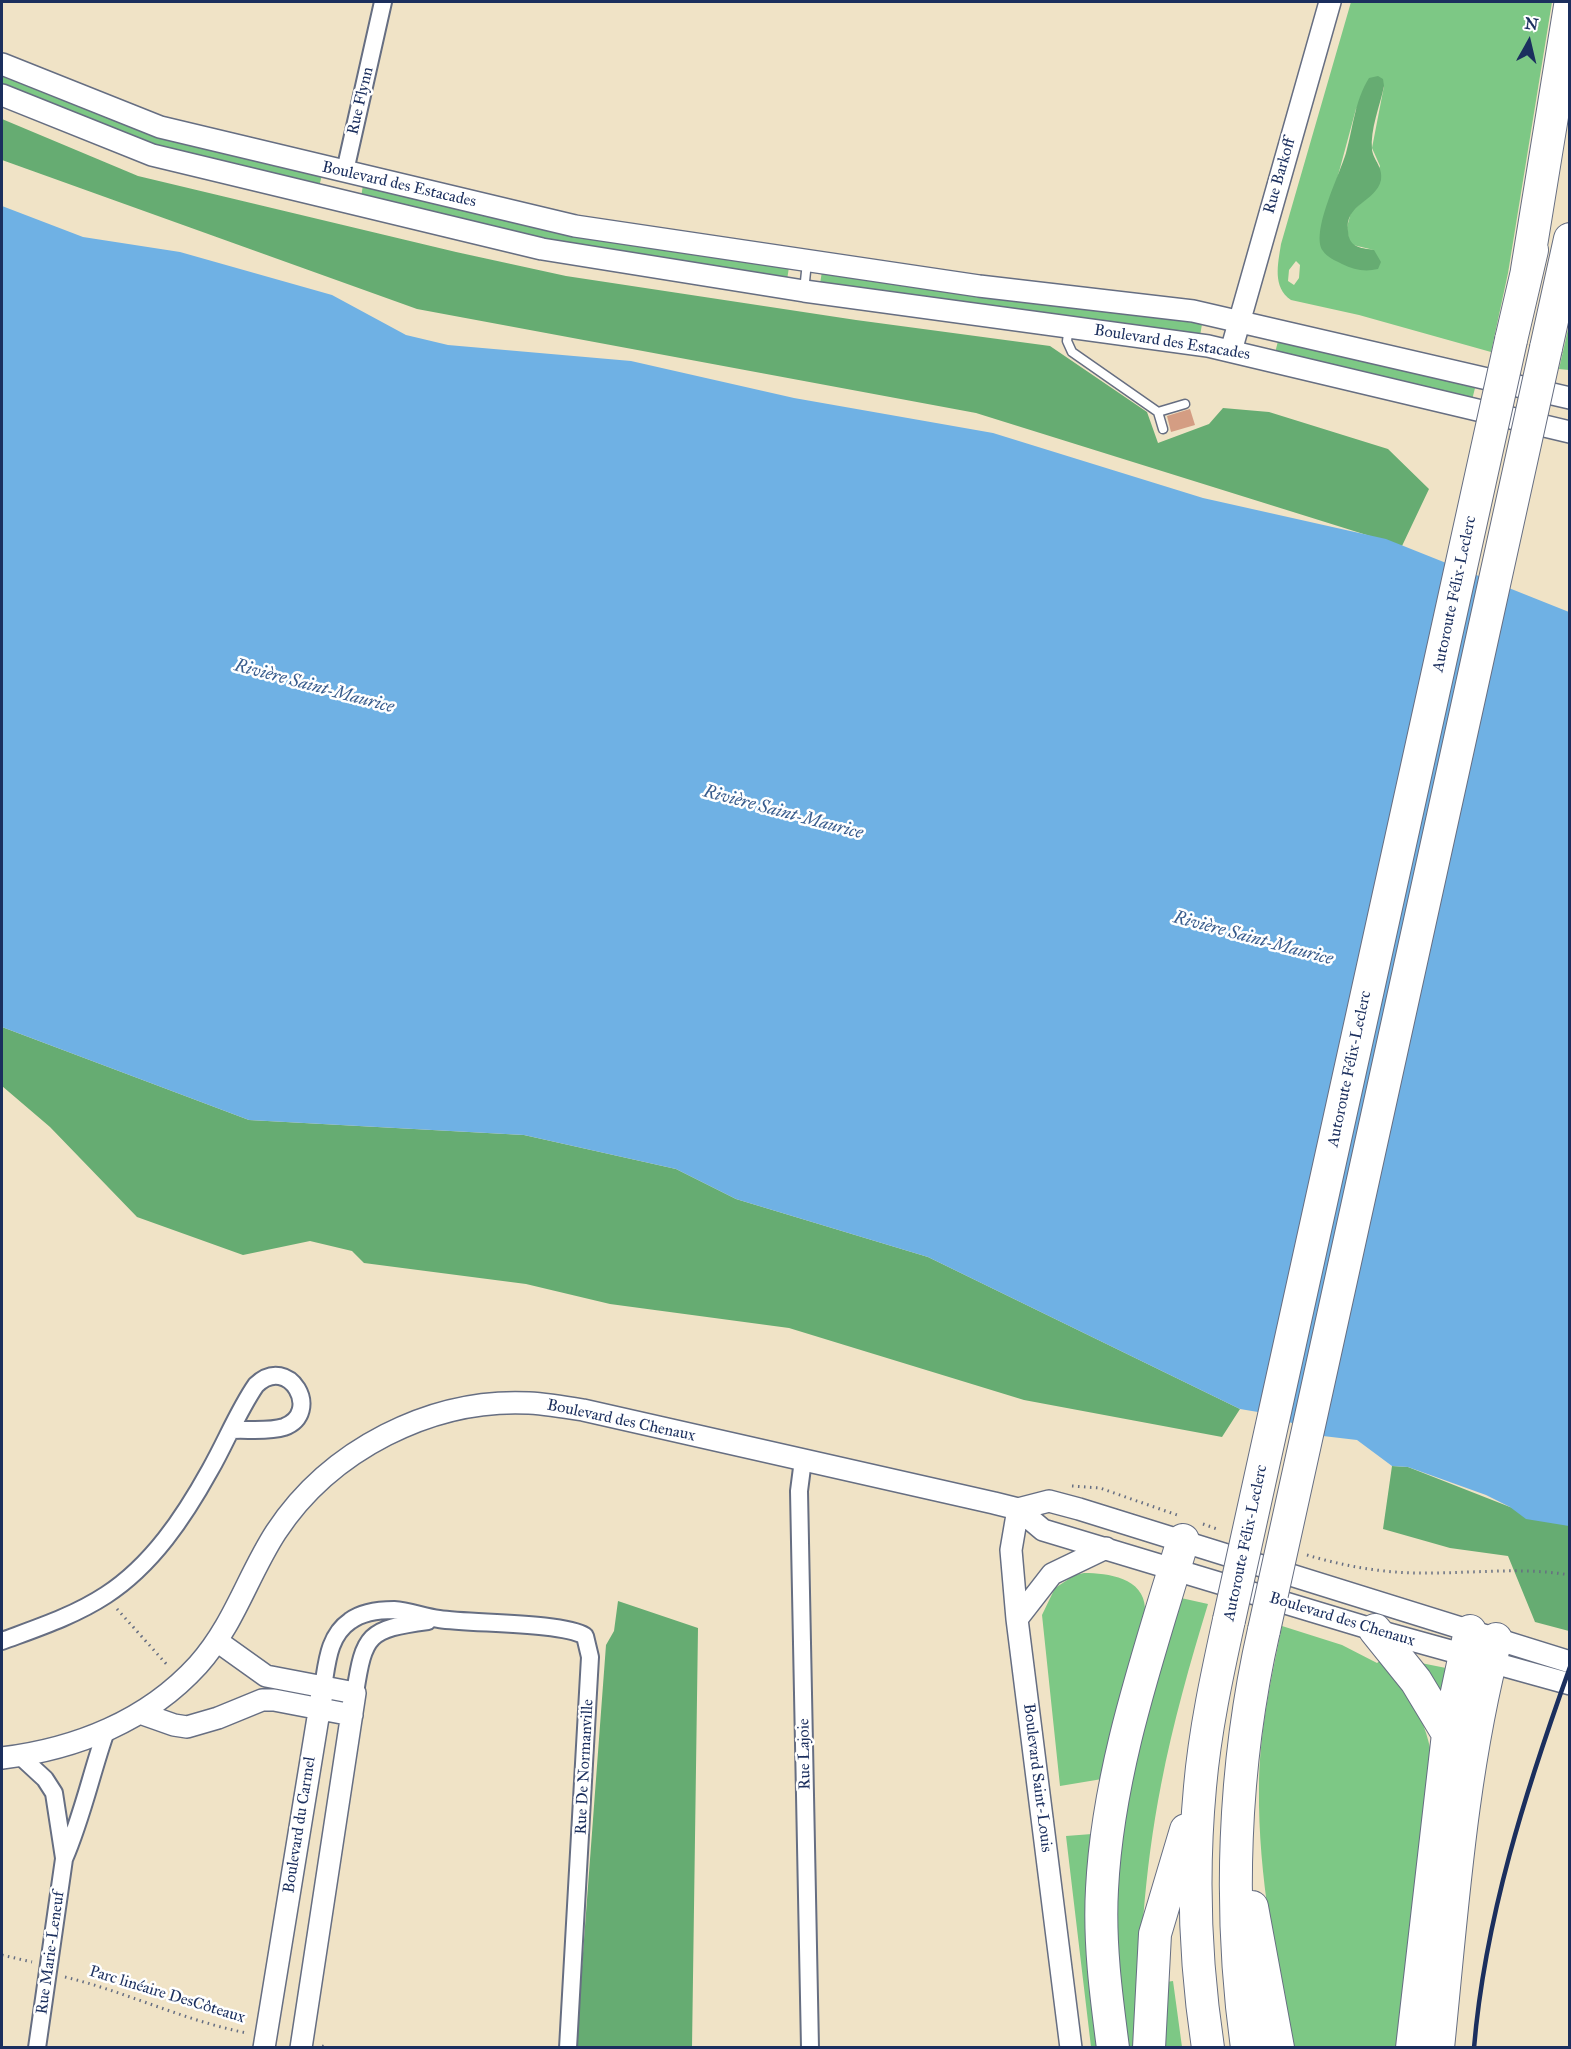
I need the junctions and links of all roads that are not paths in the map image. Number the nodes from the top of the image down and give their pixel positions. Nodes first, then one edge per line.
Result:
1 (383, 2) edge
2 (1330, 2) edge
3 (1569, 6) edge
4 (2, 64) edge
5 (2, 95) edge
6 (1569, 98) edge
7 (345, 171) junction
8 (338, 201) junction
9 (1569, 239) edge
10 (807, 261) junction
11 (1527, 270) junction
12 (804, 291) junction
13 (1239, 320) junction
14 (1069, 327) junction
15 (1232, 351) junction
16 (1563, 393) edge
17 (1185, 404) dead end
18 (1158, 412) junction
19 (1163, 429) dead end
20 (1569, 432) edge
21 (231, 1430) dead end
22 (803, 1460) junction
23 (1018, 1509) junction
24 (1183, 1540) junction
25 (1106, 1548) junction
26 (1174, 1570) junction
27 (360, 1615) joint
28 (438, 1619) junction
29 (1017, 1619) junction
30 (1375, 1630) junction
31 (375, 1635) joint
32 (2, 1641) edge
33 (217, 1641) junction
34 (1480, 1647) junction
35 (1569, 1662) edge
36 (1569, 1684) edge
37 (323, 1687) junction
38 (355, 1693) junction
39 (320, 1709) junction
40 (140, 1713) junction
41 (352, 1714) junction
42 (106, 1731) junction
43 (1448, 1734) junction
44 (10, 1757) edge
45 (1200, 1786) junction
46 (1238, 1829) junction
47 (64, 1859) junction
48 (265, 2042) edge
49 (302, 2045) edge
50 (37, 2048) edge
51 (568, 2048) edge
52 (810, 2048) edge
53 (1071, 2048) edge
54 (1113, 2048) edge
55 (1149, 2048) edge
56 (1208, 2048) edge
57 (1247, 2048) edge
58 (1278, 2048) edge
59 (1412, 2048) edge
60 (1438, 2048) edge

1 - 7 street, Rue Flynn
2 - 13 street, Rue Barkoff
3 - 11 highway
4 - 7 street, Boulevard des Estacades
5 - 8 street, Boulevard des Estacades
6 - 11 highway, Autoroute Félix-Leclerc
7 - 8 street, Rue Flynn
7 - 10 street, Boulevard des Estacades
8 - 12 street, Boulevard des Estacades
9 - 46 highway, bridge
10 - 12 lane
10 - 13 street, Boulevard des Estacades
11 - 45 highway, Autoroute Félix-Leclerc, bridge
12 - 14 street, Boulevard des Estacades
13 - 15 street, Rue Barkoff
13 - 16 street, Boulevard des Estacades
14 - 15 street, Boulevard des Estacades
14 - 18 lane
15 - 20 street, Boulevard des Estacades
17 - 18 lane
18 - 19 lane
21 - 32 street
22 - 23 street, Boulevard des Chenaux
22 - 33 street, Boulevard des Chenaux
22 - 52 street, Rue Lajoie
23 - 24 street, Boulevard des Chenaux
23 - 25 street, Boulevard des Chenaux
23 - 29 street, Boulevard Saint-Louis
24 - 26 highway
24 - 34 street, Boulevard des Chenaux
25 - 26 street, Boulevard des Chenaux
25 - 29 street
26 - 30 street, Boulevard des Chenaux
26 - 54 highway
27 - 28 street, Rue De Normanville
27 - 37 street, Boulevard du Carmel
28 - 31 street, Rue De Normanville
28 - 51 street, Rue De Normanville
29 - 53 street, Boulevard Saint-Louis
30 - 34 street, Boulevard des Chenaux
30 - 43 highway
31 - 38 street, Boulevard du Carmel
33 - 37 street
33 - 40 street, Boulevard des Chenaux
34 - 35 street, Boulevard des Chenaux
34 - 36 street, Boulevard des Chenaux
34 - 43 highway
34 - 60 highway
37 - 38 street
37 - 39 street, Boulevard du Carmel
38 - 41 street, Boulevard du Carmel
39 - 40 street
39 - 41 street
39 - 48 street, Boulevard du Carmel
40 - 42 street, Boulevard des Chenaux
41 - 49 street, Boulevard du Carmel
42 - 44 street, Boulevard des Chenaux
42 - 47 street, Rue Marie-Leneuf
43 - 59 highway
44 - 47 street, Rue Marie-Leneuf
45 - 55 highway
45 - 56 highway, Autoroute Félix-Leclerc
46 - 57 highway
46 - 58 highway
47 - 50 street, Rue Marie-Leneuf

